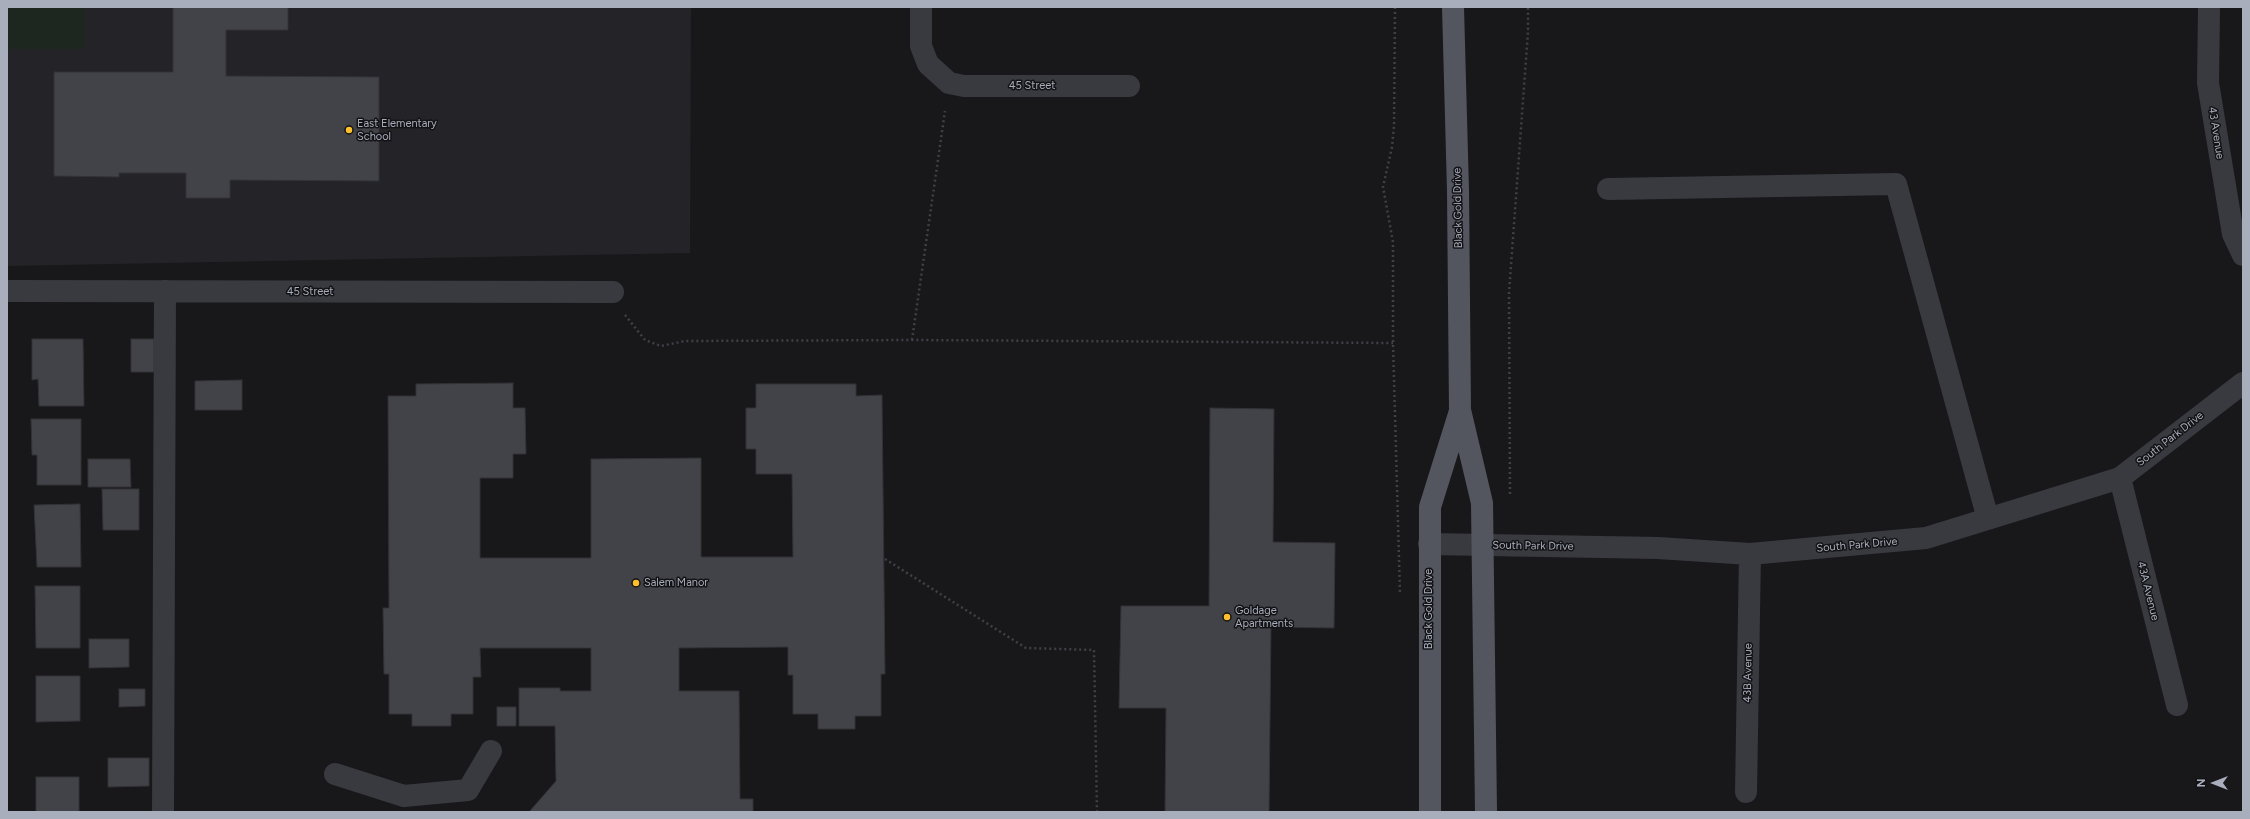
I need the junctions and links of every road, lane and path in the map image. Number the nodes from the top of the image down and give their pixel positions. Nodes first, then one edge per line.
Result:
1 (921, 7) edge
2 (1395, 7) edge
3 (1453, 7) edge
4 (1528, 7) edge
5 (2209, 7) edge
6 (944, 79) junction
7 (1129, 86) dead end
8 (1608, 189) dead end
9 (2243, 256) edge
10 (7, 291) edge
11 (165, 291) junction
12 (613, 292) joint
13 (912, 340) junction
14 (1393, 343) junction
15 (2243, 383) edge
16 (1460, 410) junction
17 (2120, 478) junction
18 (1510, 497) dead end
19 (1988, 519) junction
20 (1429, 544) junction
21 (1483, 544) junction
22 (1750, 554) junction
23 (884, 559) dead end
24 (1400, 599) dead end
25 (2177, 705) dead end
26 (491, 751) dead end
27 (335, 774) dead end
28 (1746, 792) dead end
29 (1429, 809) edge
30 (163, 812) edge
31 (1097, 812) edge
32 (1486, 812) edge

1 - 6 street
2 - 14 path
3 - 16 main road, Black Gold Drive
4 - 18 path
5 - 9 street, 43 Avenue
6 - 7 street, 45 Street
6 - 13 path
8 - 19 street
10 - 11 street, 45 Street
11 - 12 street, 45 Street
11 - 30 street
12 - 13 path
13 - 14 path
14 - 24 path
15 - 17 street, South Park Drive
16 - 20 main road, Black Gold Drive
16 - 21 main road, Black Gold Drive
17 - 19 street, South Park Drive
17 - 25 street, 43A Avenue
19 - 22 street, South Park Drive
20 - 21 street, South Park Drive
20 - 29 main road, Black Gold Drive
21 - 22 street, South Park Drive
21 - 32 main road, Black Gold Drive
22 - 28 street, 43B Avenue
23 - 31 path
26 - 27 street

